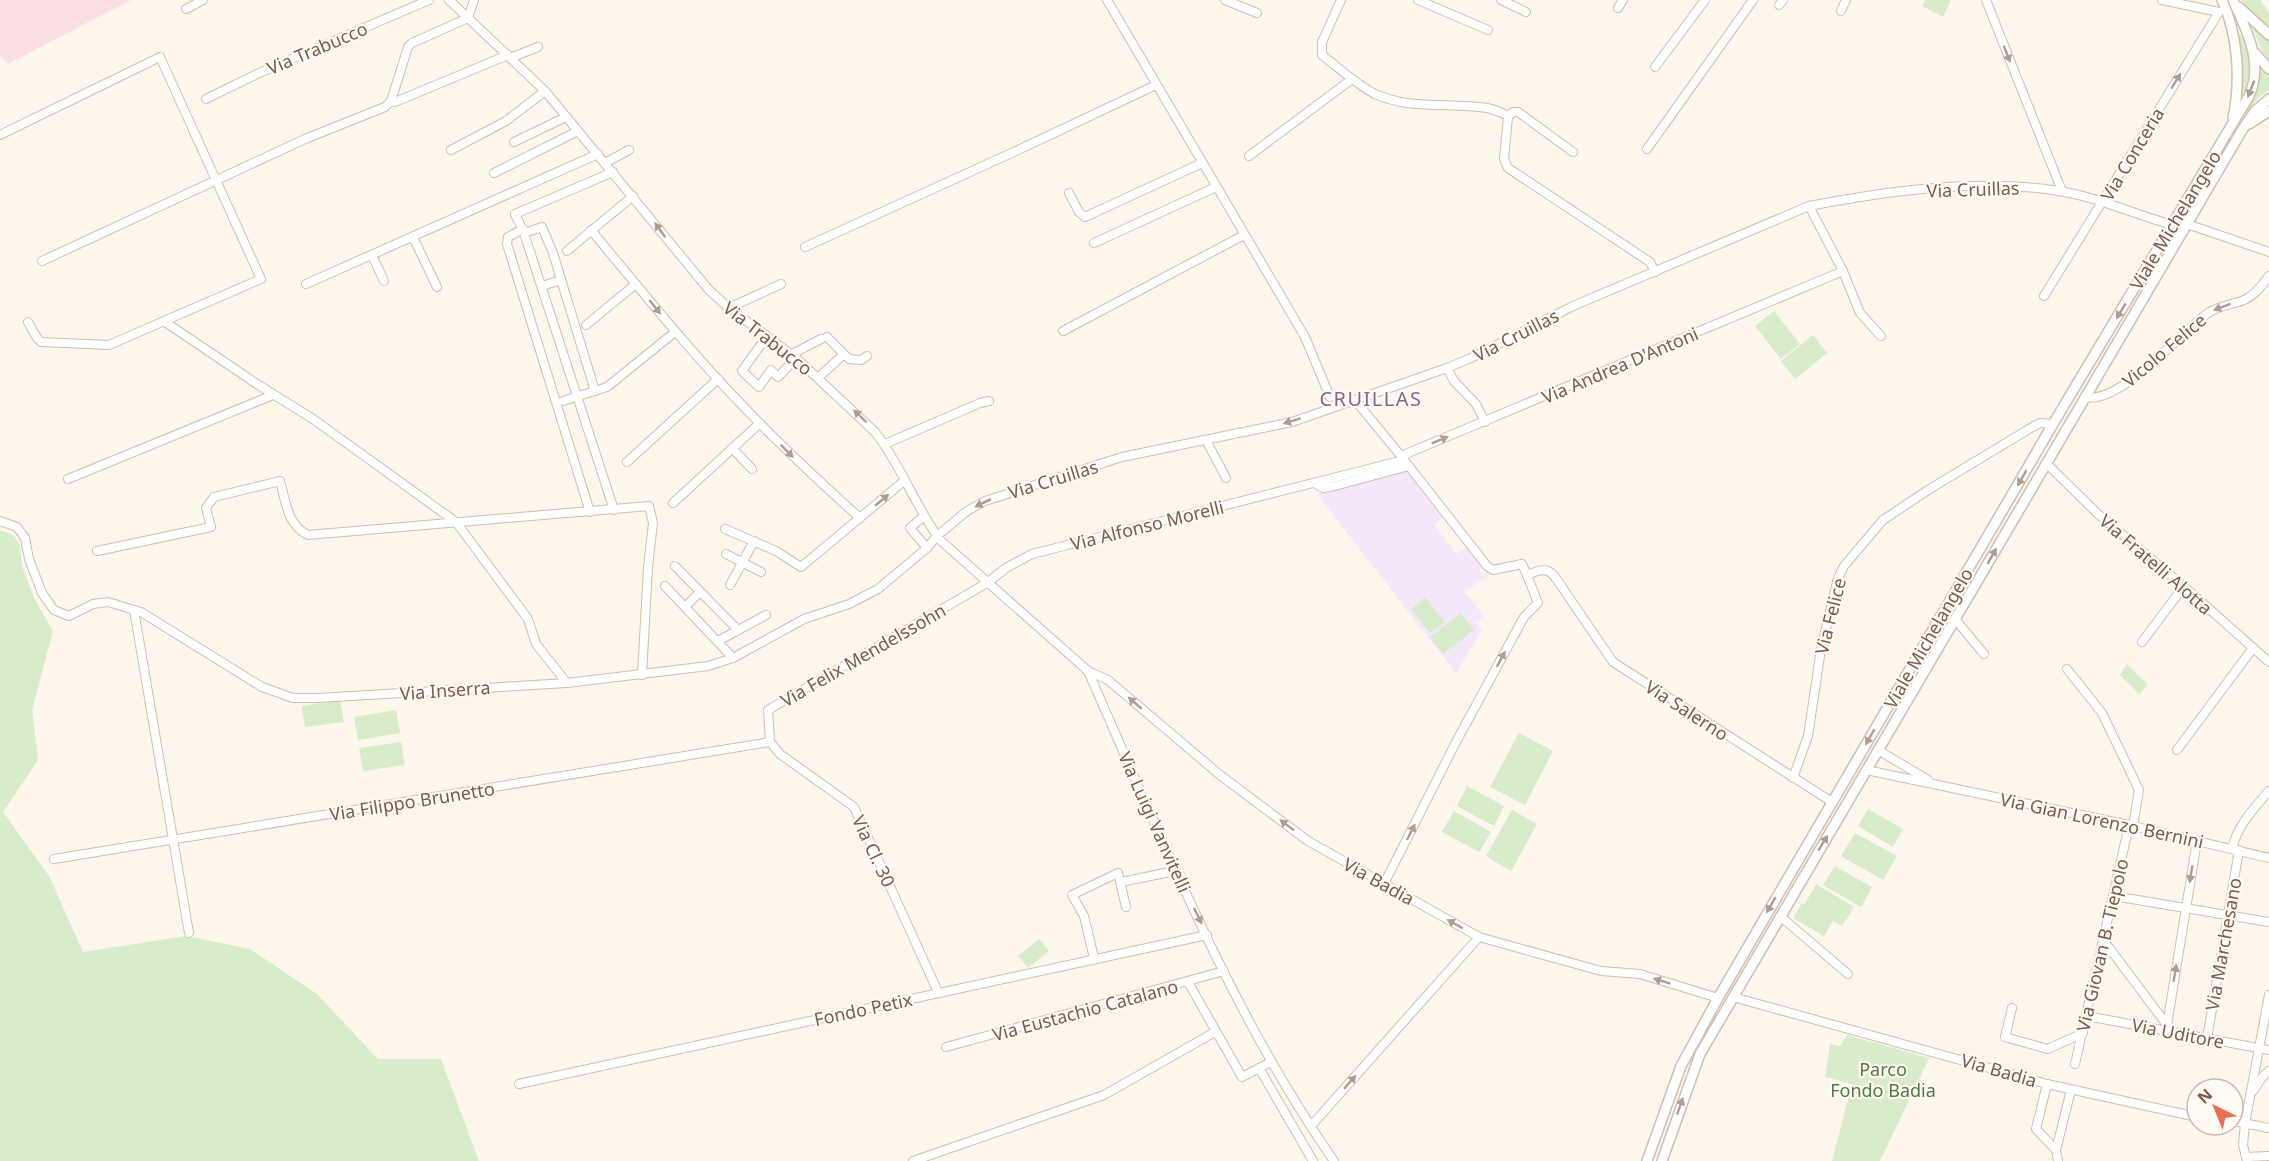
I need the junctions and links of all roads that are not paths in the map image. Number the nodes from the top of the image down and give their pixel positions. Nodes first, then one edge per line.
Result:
1 (203, 0) edge
2 (429, 0) edge
3 (449, 0) edge
4 (474, 0) edge
5 (1107, 0) edge
6 (1225, 0) edge
7 (1341, 0) edge
8 (1418, 0) edge
9 (1501, 0) edge
10 (1623, 0) edge
11 (1705, 0) edge
12 (1753, 0) edge
13 (1846, 0) edge
14 (1986, 0) edge
15 (2162, 0) edge
16 (2233, 0) edge
17 (2222, 7) edge
18 (1618, 8) dead end
19 (186, 9) dead end
20 (1840, 11) dead end
21 (1526, 12) dead end
22 (1257, 13) dead end
23 (468, 18) junction
24 (1488, 30) dead end
25 (2269, 35) edge
26 (538, 47) dead end
27 (2253, 48) junction
28 (509, 57) junction
29 (1655, 68) dead end
30 (2269, 69) edge
31 (1352, 79) junction
32 (1156, 85) junction
33 (545, 91) junction
34 (206, 99) dead end
35 (2269, 99) edge
36 (391, 101) junction
37 (2269, 111) edge
38 (1509, 116) junction
39 (566, 117) junction
40 (2231, 127) junction
41 (578, 131) junction
42 (2241, 132) junction
43 (0, 135) edge
44 (514, 142) dead end
45 (1647, 149) dead end
46 (451, 150) dead end
47 (629, 150) dead end
48 (1573, 152) dead end
49 (598, 154) junction
50 (1250, 156) dead end
51 (605, 163) junction
52 (1202, 164) junction
53 (613, 172) junction
54 (494, 173) dead end
55 (216, 179) junction
56 (1216, 187) junction
57 (2062, 191) junction
58 (1069, 193) dead end
59 (633, 196) junction
60 (2102, 203) junction
61 (1809, 206) junction
62 (2187, 224) junction
63 (2173, 225) junction
64 (591, 230) junction
65 (523, 231) junction
66 (1244, 235) junction
67 (413, 237) junction
68 (1094, 243) dead end
69 (805, 247) dead end
70 (567, 251) dead end
71 (2269, 252) edge
72 (372, 255) junction
73 (42, 261) dead end
74 (1843, 271) junction
75 (1655, 272) junction
76 (2269, 276) edge
77 (561, 280) junction
78 (384, 281) dead end
79 (306, 284) dead end
80 (636, 284) junction
81 (781, 284) dead end
82 (437, 286) dead end
83 (542, 286) junction
84 (2044, 296) dead end
85 (729, 308) junction
86 (28, 322) dead end
87 (165, 322) junction
88 (586, 326) dead end
89 (1064, 331) dead end
90 (675, 332) junction
91 (767, 336) junction
92 (1881, 336) dead end
93 (843, 355) junction
94 (794, 356) junction
95 (867, 356) dead end
96 (1447, 368) junction
97 (819, 377) junction
98 (718, 379) junction
99 (595, 391) junction
100 (273, 394) junction
101 (579, 397) junction
102 (2085, 397) junction
103 (1354, 400) junction
104 (563, 401) dead end
105 (989, 401) dead end
106 (1333, 403) junction
107 (1485, 422) junction
108 (760, 423) junction
109 (2054, 424) junction
110 (1206, 440) junction
111 (885, 444) junction
112 (732, 448) junction
113 (1404, 461) junction
114 (627, 462) dead end
115 (2046, 463) junction
116 (752, 469) dead end
117 (1226, 478) dead end
118 (68, 479) dead end
119 (904, 481) junction
120 (673, 503) dead end
121 (614, 510) junction
122 (590, 512) junction
123 (924, 516) junction
124 (860, 518) junction
125 (0, 521) edge
126 (456, 522) junction
127 (725, 529) dead end
128 (937, 536) junction
129 (754, 541) junction
130 (927, 548) junction
131 (97, 551) dead end
132 (726, 554) dead end
133 (743, 563) junction
134 (675, 566) dead end
135 (761, 572) dead end
136 (1527, 575) junction
137 (987, 583) junction
138 (730, 585) dead end
139 (665, 586) dead end
140 (2184, 586) junction
141 (700, 592) junction
142 (685, 607) junction
143 (134, 610) junction
144 (1943, 613) junction
145 (765, 615) dead end
146 (1955, 620) junction
147 (738, 630) junction
148 (718, 641) junction
149 (2142, 642) dead end
150 (2253, 648) junction
151 (1984, 654) dead end
152 (734, 658) junction
153 (2269, 662) edge
154 (2067, 669) dead end
155 (1088, 671) junction
156 (642, 675) junction
157 (567, 683) junction
158 (770, 742) junction
159 (1878, 750) junction
160 (2177, 750) dead end
161 (1866, 770) junction
162 (1793, 778) junction
163 (1934, 784) junction
164 (2269, 791) edge
165 (1832, 802) junction
166 (2131, 825) junction
167 (173, 840) junction
168 (2197, 841) junction
169 (2235, 850) junction
170 (1802, 853) junction
171 (2269, 858) edge
172 (54, 859) dead end
173 (1813, 860) junction
174 (1175, 871) junction
175 (1120, 882) junction
176 (1384, 884) junction
177 (2114, 896) junction
178 (1126, 907) dead end
179 (2186, 908) junction
180 (2228, 915) junction
181 (1780, 916) junction
182 (2269, 922) edge
183 (189, 933) dead end
184 (1207, 934) junction
185 (1479, 937) junction
186 (2104, 941) junction
187 (1094, 958) junction
188 (1224, 971) junction
189 (1848, 974) dead end
190 (1188, 982) junction
191 (938, 992) junction
192 (2269, 995) edge
193 (1732, 997) junction
194 (1718, 998) junction
195 (2012, 1008) dead end
196 (2086, 1016) junction
197 (2166, 1028) junction
198 (1215, 1032) junction
199 (2083, 1033) junction
200 (2207, 1039) junction
201 (946, 1047) dead end
202 (2259, 1048) junction
203 (2269, 1050) edge
204 (1271, 1062) junction
205 (2075, 1064) dead end
206 (1259, 1068) junction
207 (2269, 1071) edge
208 (519, 1084) dead end
209 (2047, 1084) junction
210 (2071, 1090) junction
211 (2251, 1095) junction
212 (2185, 1115) edge
213 (2245, 1123) joint
214 (1311, 1126) junction
215 (2269, 1128) edge
216 (2244, 1137) edge
217 (2056, 1150) junction
218 (2269, 1156) edge
219 (2247, 1159) edge
220 (913, 1161) edge
221 (1313, 1161) edge
222 (1334, 1161) edge
223 (1647, 1161) edge
224 (1662, 1161) edge
225 (2058, 1161) edge

1 - 19 street
2 - 34 street, Via Trabucco
3 - 23 street, Via Trabucco
4 - 23 street
5 - 32 street
6 - 22 street
7 - 31 street
8 - 24 street
9 - 21 street
10 - 18 street
11 - 29 street
12 - 45 street
13 - 20 street
14 -> 57 street
15 - 17 street
16 - 25 street
16 - 27 street
17 - 40 street
60 -> 17 street, Via Conceria
23 - 28 street, Via Trabucco
23 - 36 street
26 - 28 street
27 - 30 street
27 -> 40 street, Viale Michelangelo
28 - 33 street, Via Trabucco
28 - 36 street
31 - 38 street
31 - 50 street
32 - 52 street
32 - 69 street
33 - 39 street, Via Trabucco
33 - 46 street
35 - 42 street, Viale Michelangelo
36 - 55 street
37 - 42 street
38 - 48 street
38 - 75 street
39 - 41 street, Via Trabucco
39 - 44 street
40 - 63 street, Viale Michelangelo
41 - 49 street, Via Trabucco
41 - 54 street
42 - 62 street, Viale Michelangelo
43 - 55 street
47 - 51 street
49 - 51 street, Via Trabucco
49 - 67 street
51 - 53 street, Via Trabucco
52 - 56 street
52 - 58 street
53 - 59 street, Via Trabucco
53 - 65 street
55 - 73 street
55 - 87 street
56 - 66 street
56 - 68 street
57 - 60 street, Via Cruillas
57 - 61 street, Via Cruillas
59 - 64 street
85 -> 59 street, Via Trabucco
60 - 63 street, Via Cruillas
60 - 84 street, Via Conceria
61 - 74 street
61 - 75 street, Via Cruillas
62 - 71 street
62 - 102 street, Viale Michelangelo
63 -> 109 street, Viale Michelangelo
64 - 70 street
64 - 80 street
65 - 77 street
65 - 83 street
65 - 122 street
66 - 89 street
66 - 106 street
67 - 72 street
67 - 82 street
72 - 78 street
72 - 79 street
74 - 92 street
74 - 107 street, Via Andrea D'Antoni
75 - 96 street, Via Cruillas
76 -> 102 street, Vicolo Felice
77 - 83 street
77 - 99 street
80 - 88 street
80 -> 90 street
81 - 85 street
83 - 101 street
85 - 91 street, Via Trabucco
86 - 87 street
87 - 100 street
90 - 98 street
90 - 99 street
91 - 94 street, Via Trabucco
91 - 94 street
93 - 94 street
93 - 95 street
93 - 97 street
94 - 97 street, Via Trabucco
96 - 103 street, Via Cruillas
96 - 107 street
111 -> 97 street, Via Trabucco
98 - 108 street
98 - 114 street
99 - 101 street
100 - 118 street
100 - 126 street
101 - 104 street
101 - 121 street
102 - 115 street, Viale Michelangelo
103 - 106 street, Via Cruillas
103 - 113 street, Via Salerno
105 - 111 street
106 -> 110 street, Via Cruillas
113 -> 107 street, Via Andrea D'Antoni
108 - 112 street
108 -> 124 street
109 -> 144 street, Viale Michelangelo
109 - 162 street, Via Felice
110 - 117 street
110 -> 128 street, Via Cruillas
111 - 119 street, Via Trabucco
112 - 116 street
112 - 120 street
113 - 136 street, Via Salerno
113 - 137 street, Via Alfonso Morelli
115 - 140 street, Via Fratelli Alotta
146 -> 115 street, Viale Michelangelo
119 - 123 street, Via Trabucco
124 -> 119 street
121 - 122 street
121 - 156 street
122 - 126 street
123 - 128 street, Via Trabucco
123 - 130 street
124 - 129 street
125 - 143 street, Via Inserra
126 - 131 street
126 - 157 street
127 - 129 street
128 - 130 street, Via Inserra
128 - 137 street, Via Trabucco
129 - 133 street
130 - 152 street, Via Inserra
132 - 133 street
133 - 135 street
133 - 138 street
134 - 141 street
136 - 162 street, Via Salerno
176 -> 136 street
137 - 155 street, Via Trabucco
137 - 158 street, Via Felix Mendelssohn
139 - 142 street
140 - 149 street
140 - 150 street, Via Fratelli Alotta
141 - 142 street
141 - 147 street
142 - 148 street
143 - 157 street, Via Inserra
143 - 167 street
144 - 146 street
144 -> 165 street, Viale Michelangelo
145 - 147 street
146 - 151 street
146 - 159 street, Viale Michelangelo
147 - 148 street
148 - 152 street
150 - 153 street, Via Fratelli Alotta
150 - 160 street
152 - 156 street, Via Inserra
154 - 166 street, Via Giovan B. Tiepolo
155 - 174 street, Via Luigi Vanvitelli
176 -> 155 street, Via Badia
156 - 157 street, Via Inserra
158 - 167 street, Via Filippo Brunetto
158 - 191 street, Via Cl. 30
159 - 161 street, Viale Michelangelo
159 - 163 street, Via Gian Lorenzo Bernini
161 - 163 street, Via Gian Lorenzo Bernini
173 -> 161 street, Viale Michelangelo
162 - 165 street, Via Salerno
163 - 166 street, Via Gian Lorenzo Bernini
164 - 169 street
165 - 170 street, Viale Michelangelo
166 - 168 street, Via Gian Lorenzo Bernini
166 - 177 street, Via Giovan B. Tiepolo
167 - 172 street, Via Filippo Brunetto
167 - 183 street
168 - 169 street, Via Gian Lorenzo Bernini
168 -> 179 street
169 - 171 street, Via Gian Lorenzo Bernini
169 - 180 street, Via Marchesano
170 - 173 street
170 -> 194 street, Viale Michelangelo
173 - 181 street, Viale Michelangelo
174 - 175 street
174 -> 184 street, Via Luigi Vanvitelli
175 - 178 street
175 - 187 street
185 -> 176 street, Via Badia
177 - 179 street
177 - 186 street, Via Giovan B. Tiepolo
179 - 180 street
197 -> 179 street
180 - 182 street
180 - 200 street, Via Marchesano
181 - 189 street
181 - 193 street, Viale Michelangelo
184 - 187 street, Fondo Petix
184 - 188 street, Via Luigi Vanvitelli
194 -> 185 street, Via Badia
214 -> 185 street
186 - 196 street, Via Giovan B. Tiepolo
186 - 197 street
187 - 191 street, Fondo Petix
188 - 190 street, Via Eustachio Catalano
188 - 204 street, Via Luigi Vanvitelli
190 - 198 street
190 - 201 street, Via Eustachio Catalano
191 - 208 street, Fondo Petix
192 - 202 street
193 - 209 street, Via Badia
224 -> 193 street, Viale Michelangelo
194 - 223 street, Viale Michelangelo
195 - 199 street
196 - 197 street, Via Uditore
196 - 199 street, Via Giovan B. Tiepolo
197 - 200 street, Via Uditore
198 - 206 street
198 - 220 street
199 - 205 street, Via Giovan B. Tiepolo
200 - 202 street, Via Uditore
202 - 203 street, Via Uditore
202 - 211 street
204 - 206 street
204 - 214 street, Via Luigi Vanvitelli
206 - 221 street
207 - 211 street
209 - 210 street, Via Badia
209 - 217 street
210 - 212 street, Via Badia
210 - 217 street
211 - 213 street
213 - 215 street
214 - 222 street, Via Luigi Vanvitelli
216 - 219 street
217 - 225 street
218 - 219 street

